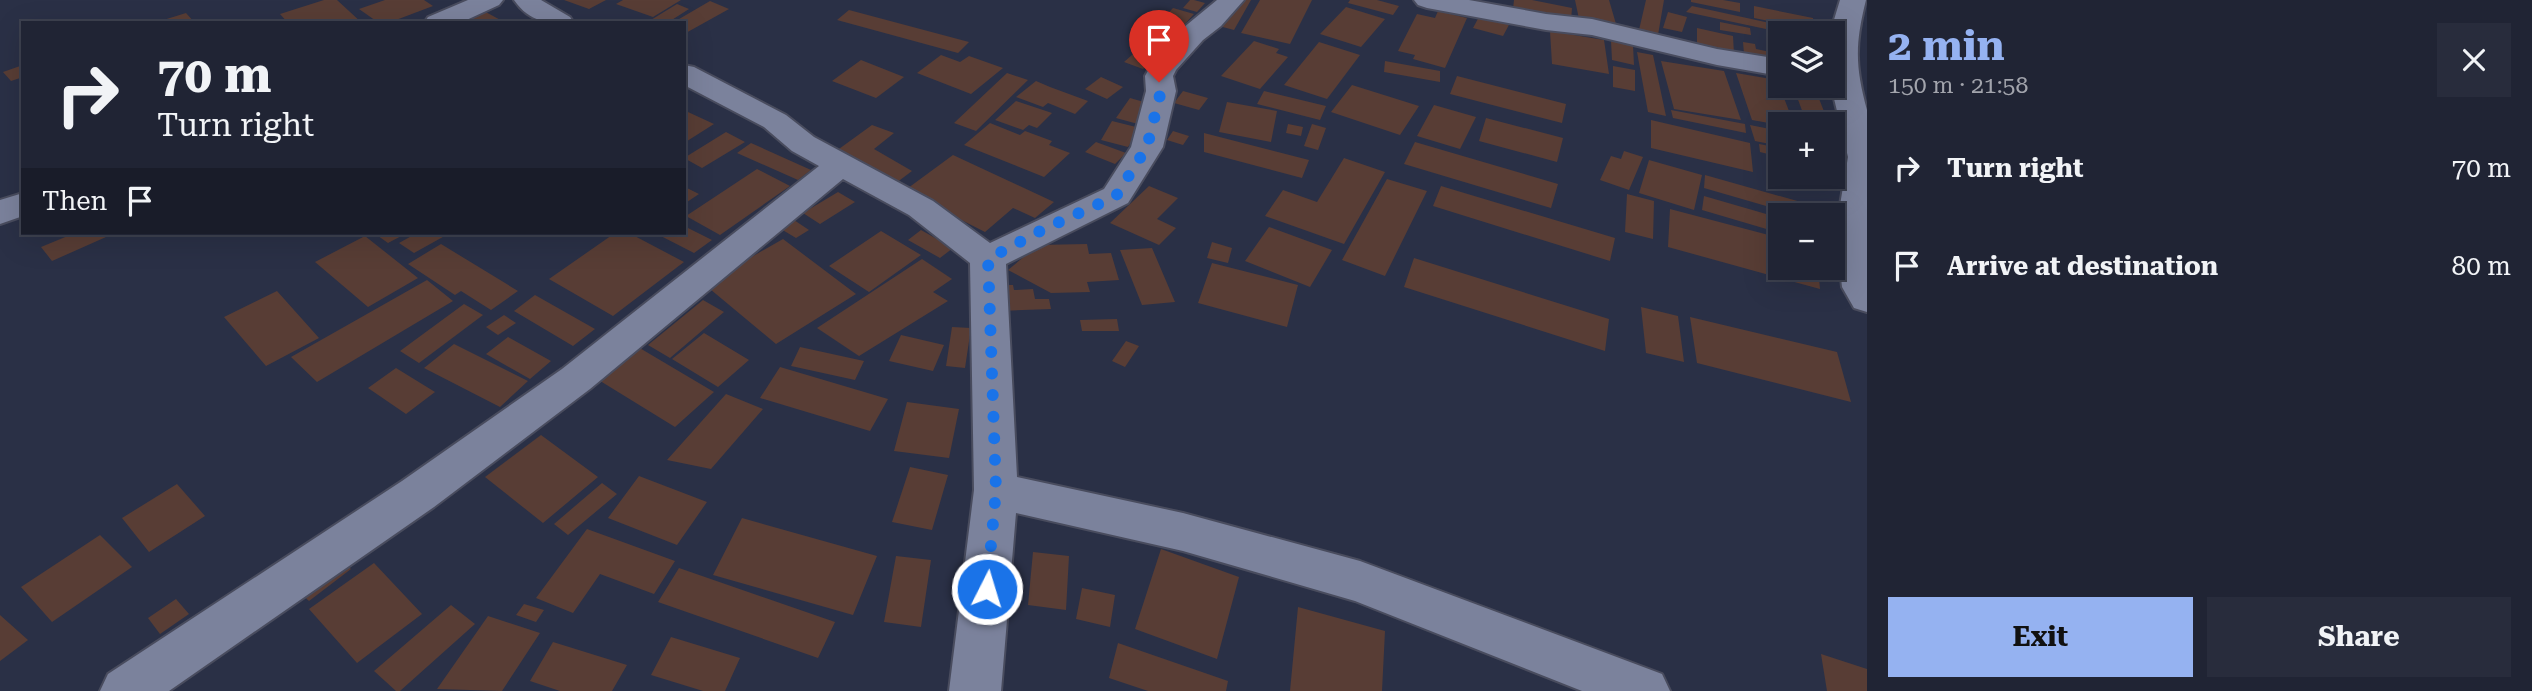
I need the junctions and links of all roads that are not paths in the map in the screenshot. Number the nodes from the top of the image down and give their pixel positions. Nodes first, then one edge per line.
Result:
1 (490, 0) edge
2 (527, 0) edge
3 (1231, 0) edge
4 (1427, 0) edge
5 (1853, 0) edge
6 (442, 21) edge
7 (557, 21) edge
8 (1768, 66) edge
9 (686, 74) edge
10 (1848, 79) edge
11 (841, 163) junction
12 (21, 204) edge
13 (0, 213) edge
14 (988, 259) junction
15 (1867, 299) edge
16 (996, 490) junction
17 (126, 691) edge
18 (975, 691) edge
19 (1644, 691) edge

1 - 6 street
2 - 7 street
3 - 14 street
4 - 8 street
5 - 10 street
9 - 11 street
10 - 15 street
11 - 14 street
11 - 17 street
12 - 13 street
14 - 16 street
16 - 18 street
16 - 19 street

